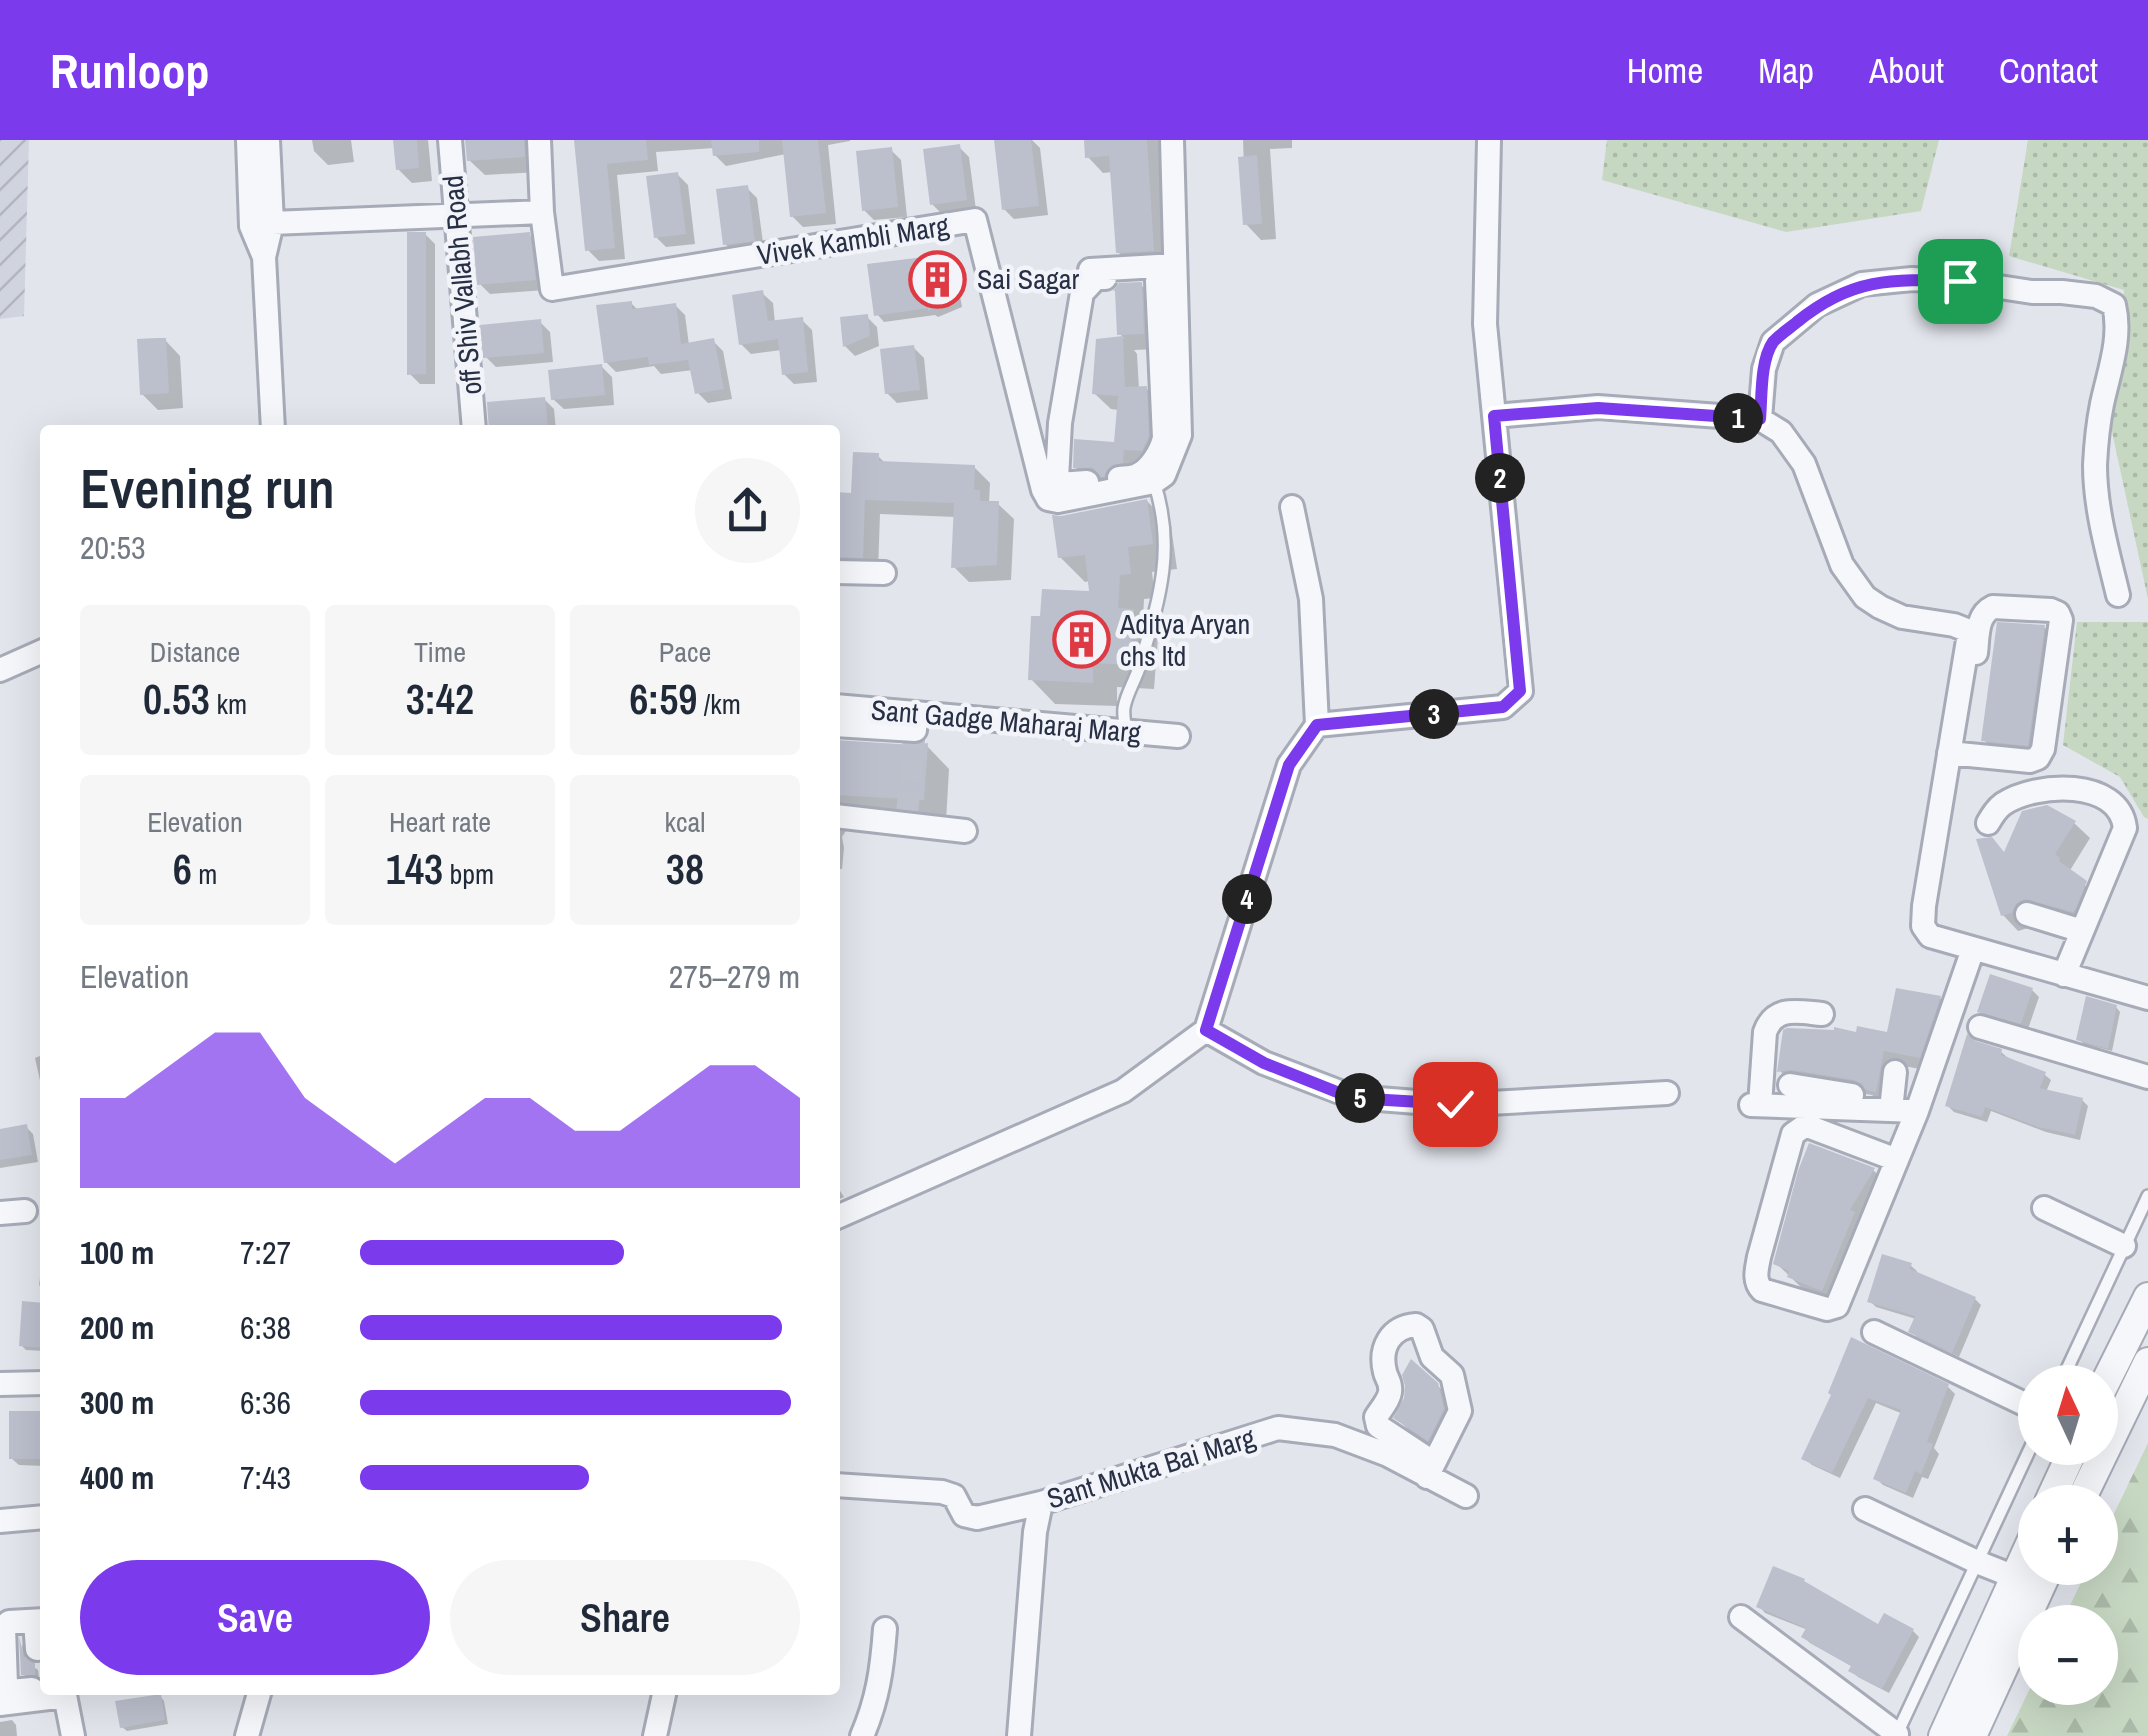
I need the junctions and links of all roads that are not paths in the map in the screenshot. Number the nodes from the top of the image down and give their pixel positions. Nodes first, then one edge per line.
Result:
1 (248, 140) edge
2 (268, 140) edge
3 (450, 140) edge
4 (539, 140) edge
5 (1172, 140) edge
6 (1489, 140) edge
7 (542, 212) junction
8 (457, 216) junction
9 (272, 223) junction
10 (264, 257) junction
11 (1175, 264) junction
12 (1156, 281) dead end
13 (1168, 329) junction
14 (1170, 387) junction
15 (1494, 416) junction
16 (1760, 419) junction
17 (273, 425) edge
18 (474, 425) edge
19 (1154, 482) junction
20 (1292, 507) dead end
21 (840, 572) edge
22 (884, 573) dead end
23 (2118, 595) dead end
24 (40, 657) edge
25 (0, 670) edge
26 (840, 706) edge
27 (916, 714) junction
28 (840, 725) edge
29 (1317, 725) junction
30 (1126, 732) junction
31 (1178, 736) dead end
32 (1956, 754) junction
33 (840, 816) edge
34 (1988, 823) dead end
35 (964, 831) dead end
36 (2027, 914) dead end
37 (2082, 931) junction
38 (1973, 948) junction
39 (2064, 974) junction
40 (2148, 998) edge
41 (1822, 1014) dead end
42 (1980, 1027) dead end
43 (1206, 1030) junction
44 (1896, 1072) dead end
45 (2148, 1077) edge
46 (1790, 1085) dead end
47 (1666, 1094) dead end
48 (1836, 1098) junction
49 (1891, 1110) junction
50 (1917, 1111) junction
51 (1897, 1160) junction
52 (2148, 1196) edge
53 (2044, 1208) dead end
54 (25, 1211) dead end
55 (0, 1213) edge
56 (840, 1216) edge
57 (2124, 1246) junction
58 (2148, 1298) edge
59 (1874, 1332) dead end
60 (2148, 1362) edge
61 (2069, 1365) edge
62 (2114, 1365) edge
63 (40, 1383) edge
64 (0, 1384) edge
65 (2018, 1401) edge
66 (2022, 1465) edge
67 (1430, 1470) junction
68 (840, 1484) edge
69 (2088, 1485) edge
70 (1466, 1496) dead end
71 (1041, 1503) junction
72 (1865, 1508) dead end
73 (40, 1517) edge
74 (0, 1521) edge
75 (1977, 1562) junction
76 (2018, 1573) edge
77 (2030, 1585) edge
78 (2032, 1585) edge
79 (1741, 1617) dead end
80 (40, 1621) edge
81 (885, 1629) dead end
82 (37, 1649) dead end
83 (32, 1689) dead end
84 (52, 1695) edge
85 (64, 1695) edge
86 (259, 1695) edge
87 (664, 1695) edge
88 (0, 1704) edge
89 (1896, 1735) edge
90 (73, 1736) edge
91 (247, 1736) edge
92 (655, 1736) edge
93 (862, 1736) edge
94 (1019, 1736) edge
95 (1943, 1736) edge
96 (1972, 1736) edge

1 - 10 street
2 - 9 street
3 - 8 street, off Shiv Vallabh Road
4 - 7 street, Vivek Kambli Marg
5 - 11 street
6 - 15 street
7 - 8 street
7 - 19 street, Vivek Kambli Marg
8 - 9 street
8 - 18 street, off Shiv Vallabh Road
9 - 10 street
10 - 17 street
11 - 13 street
11 - 14 street
12 - 13 street
13 - 14 street
14 - 19 street
15 - 16 street
15 - 29 street
16 - 23 street
16 - 32 street
19 - 30 lane
20 - 29 street
21 - 22 street
24 - 25 street
26 - 27 street, Sant Gadge Maharaj Marg
27 - 28 street
27 - 30 street, Sant Gadge Maharaj Marg
29 - 43 street
30 - 31 street, Sant Gadge Maharaj Marg
32 - 32 street
32 - 38 street
33 - 35 street
34 - 37 street
36 - 37 street
37 - 39 street
38 - 39 street
38 - 50 street
39 - 40 street
41 - 48 street
42 - 45 street
43 - 47 street
43 - 56 street
44 - 49 street
46 - 48 street
48 - 49 street
49 - 50 street
50 - 51 street
51 - 51 street
52 - 57 lane
53 - 57 street
54 - 55 street
57 - 61 lane
58 - 62 street
59 - 65 street
60 - 69 street
63 - 64 street
66 - 75 lane
67 - 67 street
67 - 70 street, Sant Mukta Bai Marg
67 - 71 street, Sant Mukta Bai Marg
68 - 71 street, Sant Mukta Bai Marg
71 - 94 street
72 - 75 street
73 - 74 street
75 - 76 street
75 - 89 lane
77 - 95 street
78 - 96 street
79 - 89 street
80 - 82 street
80 - 83 street
81 - 93 street
84 - 88 street
85 - 90 street
86 - 91 street
87 - 92 street

